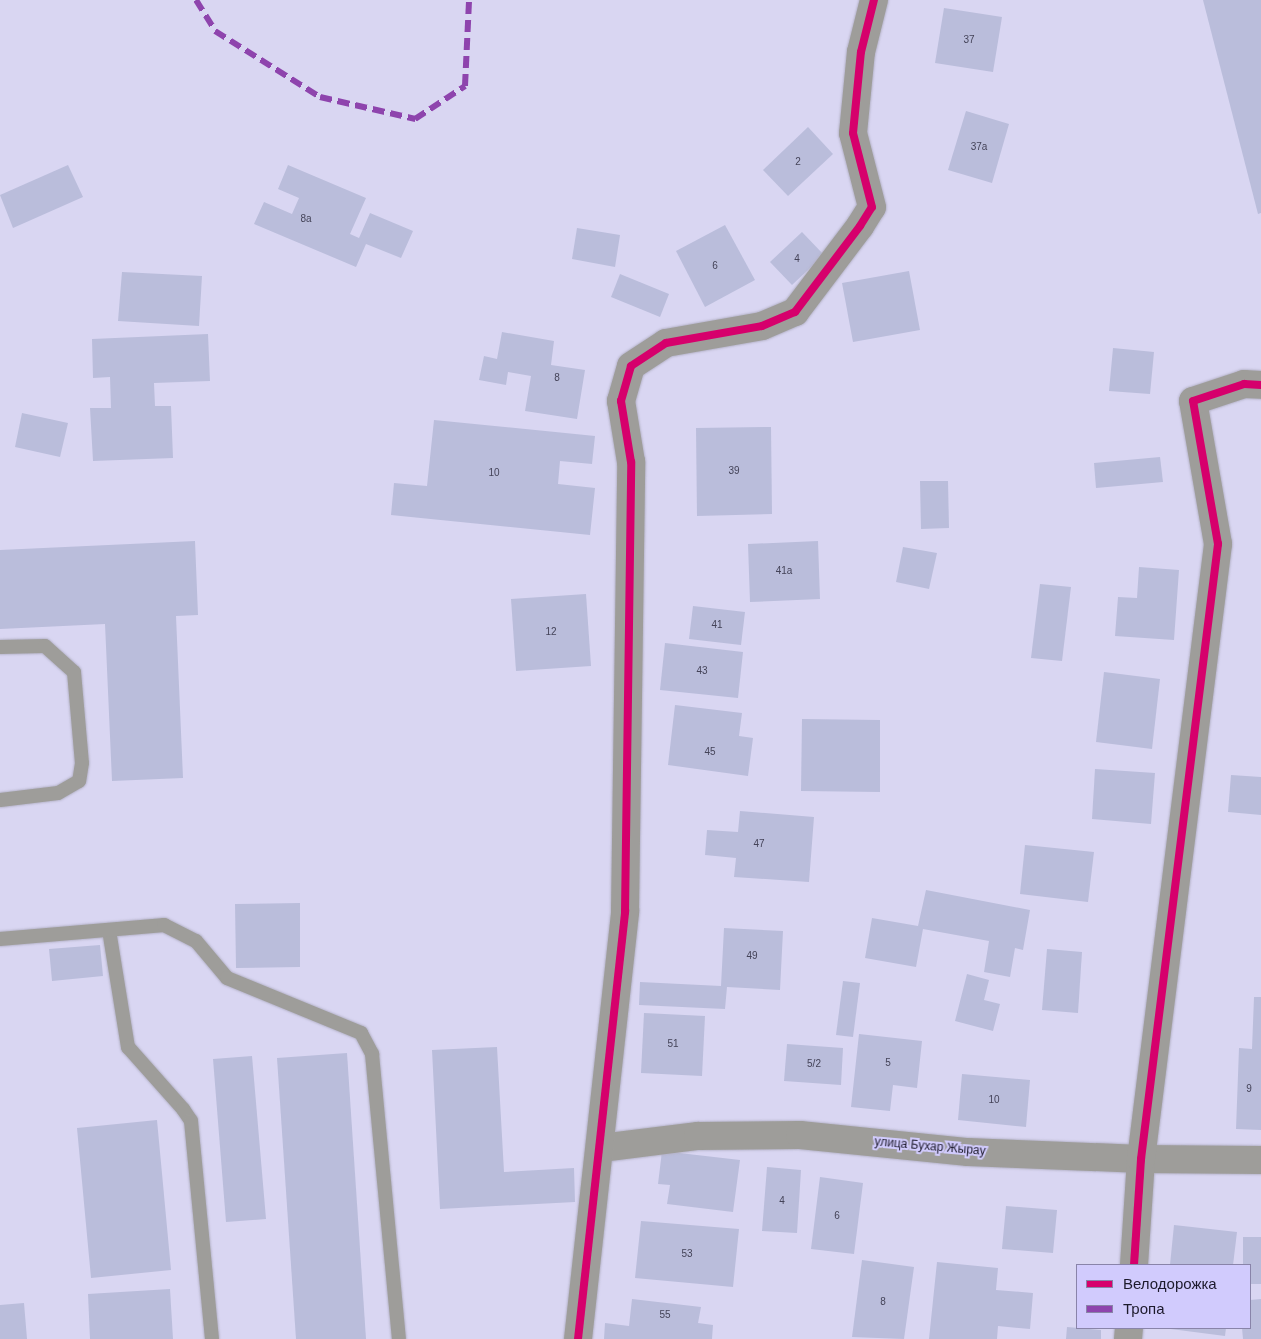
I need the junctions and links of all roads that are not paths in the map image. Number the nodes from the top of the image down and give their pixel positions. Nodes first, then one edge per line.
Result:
1 (874, 0) edge
2 (1261, 385) edge
3 (0, 647) edge
4 (0, 800) edge
5 (109, 930) junction
6 (0, 938) edge
7 (600, 1148) junction
8 (1141, 1159) junction
9 (1261, 1160) edge
10 (1134, 1264) edge
11 (212, 1339) edge
12 (399, 1339) edge
13 (578, 1339) edge

1 - 7 street
2 - 8 street
3 - 4 lane
5 - 6 lane
5 - 11 lane
5 - 12 lane
7 - 8 street, улица Бухар Жырау
7 - 13 street
8 - 9 street, улица Бухар Жырау
8 - 10 street

